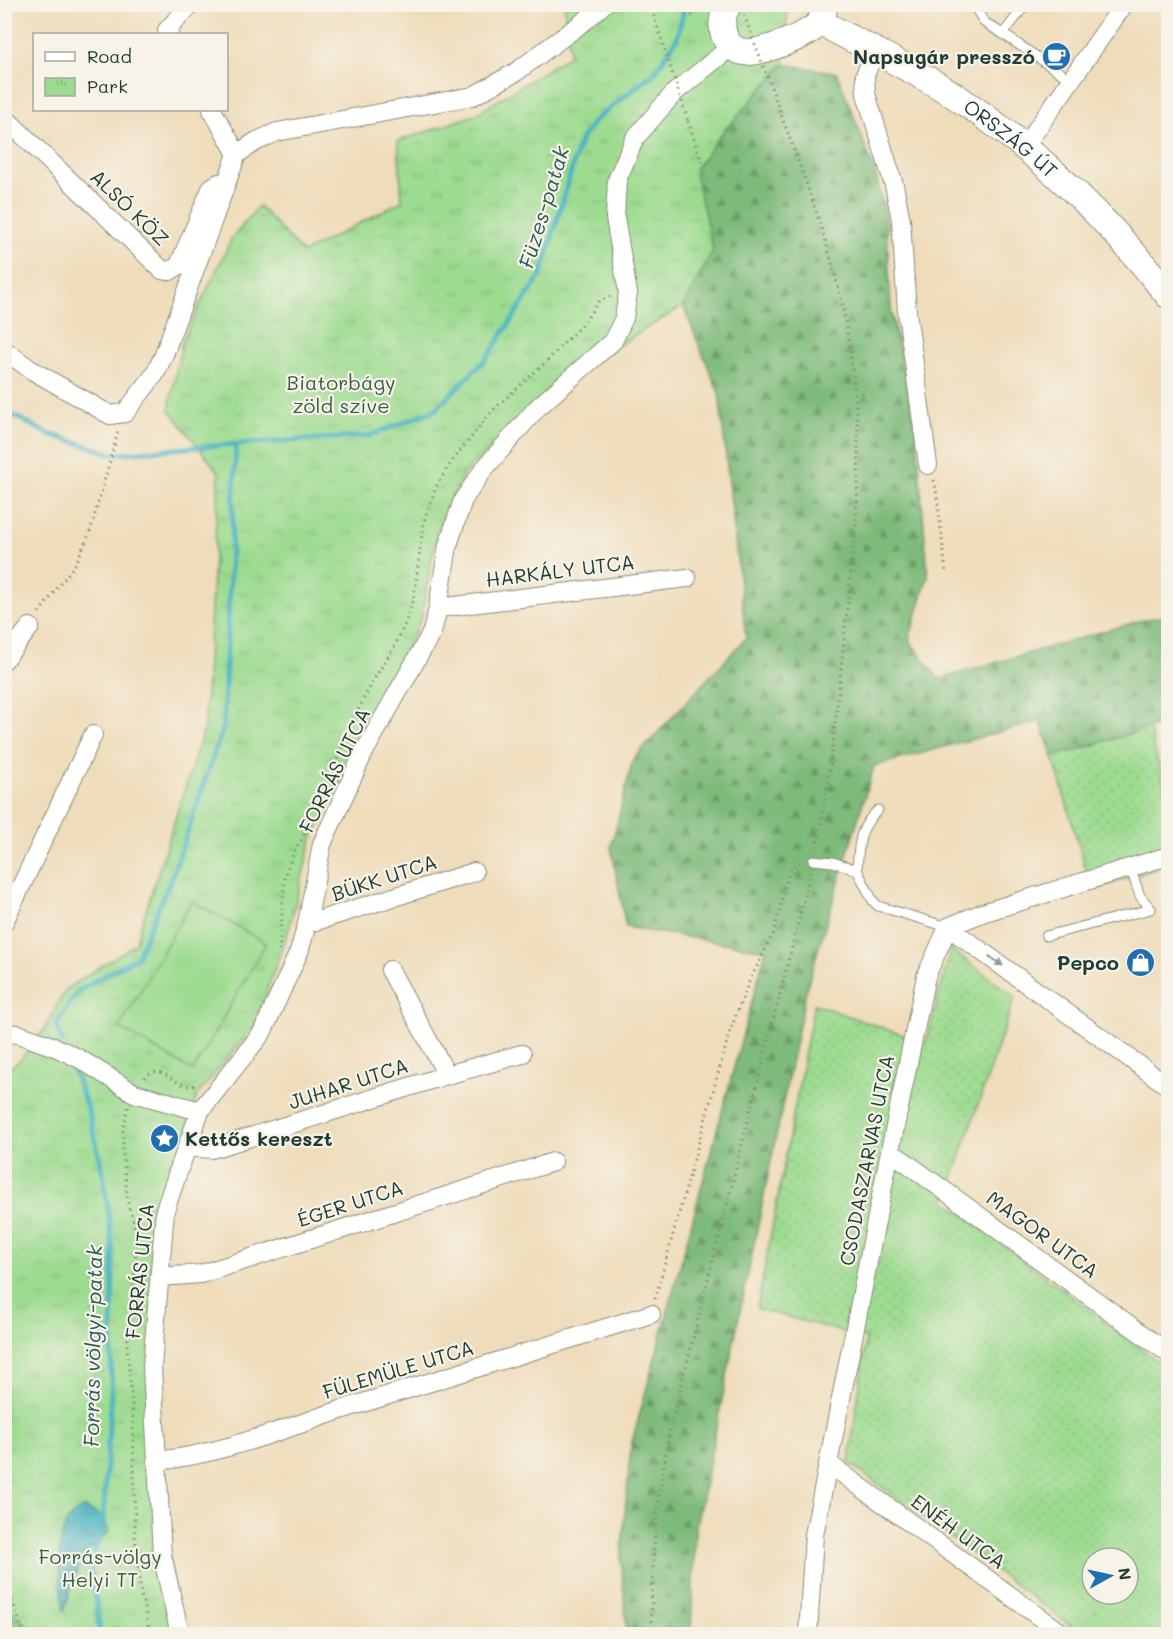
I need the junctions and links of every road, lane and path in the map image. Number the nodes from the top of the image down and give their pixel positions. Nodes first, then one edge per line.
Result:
1 (190, 4) edge
2 (604, 4) edge
3 (650, 4) edge
4 (657, 4) edge
5 (973, 4) edge
6 (1026, 4) edge
7 (1124, 4) edge
8 (720, 6) edge
9 (822, 13) edge
10 (168, 33) edge
11 (1003, 34) junction
12 (732, 46) junction
13 (875, 52) junction
14 (1071, 80) junction
15 (213, 111) edge
16 (4, 117) edge
17 (1025, 146) junction
18 (237, 154) junction
19 (227, 178) junction
20 (707, 179) dead end
21 (627, 293) junction
22 (1168, 295) edge
23 (4, 350) edge
24 (113, 447) dead end
25 (928, 465) joint
26 (946, 572) dead end
27 (687, 578) dead end
28 (438, 608) junction
29 (30, 627) joint
30 (4, 660) edge
31 (93, 735) dead end
32 (324, 795) dead end
33 (878, 810) dead end
34 (314, 816) dead end
35 (1168, 856) edge
36 (813, 860) junction
37 (1130, 867) junction
38 (857, 870) junction
39 (474, 872) dead end
40 (4, 922) edge
41 (307, 924) junction
42 (948, 927) junction
43 (1047, 936) dead end
44 (277, 957) dead end
45 (390, 970) dead end
46 (11, 1034) edge
47 (4, 1048) edge
48 (522, 1054) dead end
49 (447, 1075) junction
50 (203, 1082) dead end
51 (1168, 1086) edge
52 (134, 1093) junction
53 (200, 1111) junction
54 (187, 1148) junction
55 (890, 1151) junction
56 (553, 1162) dead end
57 (159, 1277) junction
58 (651, 1314) joint
59 (1168, 1353) edge
60 (156, 1461) junction
61 (829, 1464) junction
62 (4, 1578) edge
63 (24, 1635) edge
64 (150, 1635) edge
65 (180, 1635) edge
66 (652, 1635) edge
67 (808, 1635) edge
68 (1063, 1635) edge

1 - 10 street
2 - 18 street
3 - 20 path, bridge
4 - 8 path
5 - 11 lane
6 - 11 lane
7 - 14 street
8 - 12 main road
8 - 36 path, bridge
9 - 12 main road
9 - 13 main road, ORSZÁG ÚT
11 - 14 lane
12 - 21 street, FORRÁS UTCA
13 - 17 main road, ORSZÁG ÚT
13 - 25 street
14 - 17 street
15 - 18 street
16 - 19 street, ALSÓ KÖZ
17 - 22 main road, ORSZÁG ÚT
18 - 19 street
19 - 23 street
21 - 28 street, FORRÁS UTCA
21 - 32 path
24 - 29 path
25 - 26 path
27 - 28 street, HARKÁLY UTCA
28 - 41 street, FORRÁS UTCA
29 - 30 street
31 - 40 street
33 - 38 lane
34 - 44 path
35 - 37 street
36 - 38 lane
36 - 58 path
36 - 66 path
37 - 42 street
37 - 43 lane
38 - 42 lane
39 - 41 street, BÜKK UTCA
41 - 53 street, FORRÁS UTCA
42 -> 51 street
42 - 55 street, CSODASZARVAS UTCA
45 - 49 street
46 - 47 street
46 - 52 street
48 - 49 street, JUHAR UTCA
49 - 54 street, JUHAR UTCA
50 - 52 path
52 - 53 street
52 - 64 path
53 - 54 street, FORRÁS UTCA
54 - 57 street, FORRÁS UTCA
55 - 59 street, MAGOR UTCA
55 - 61 street, CSODASZARVAS UTCA
56 - 57 street, ÉGER UTCA
57 - 60 street, FORRÁS UTCA
58 - 60 street, FÜLEMÜLE UTCA
60 - 65 street, FORRÁS UTCA
61 - 67 street, CSODASZARVAS UTCA
61 - 68 street, ENÉH UTCA
62 - 63 path

